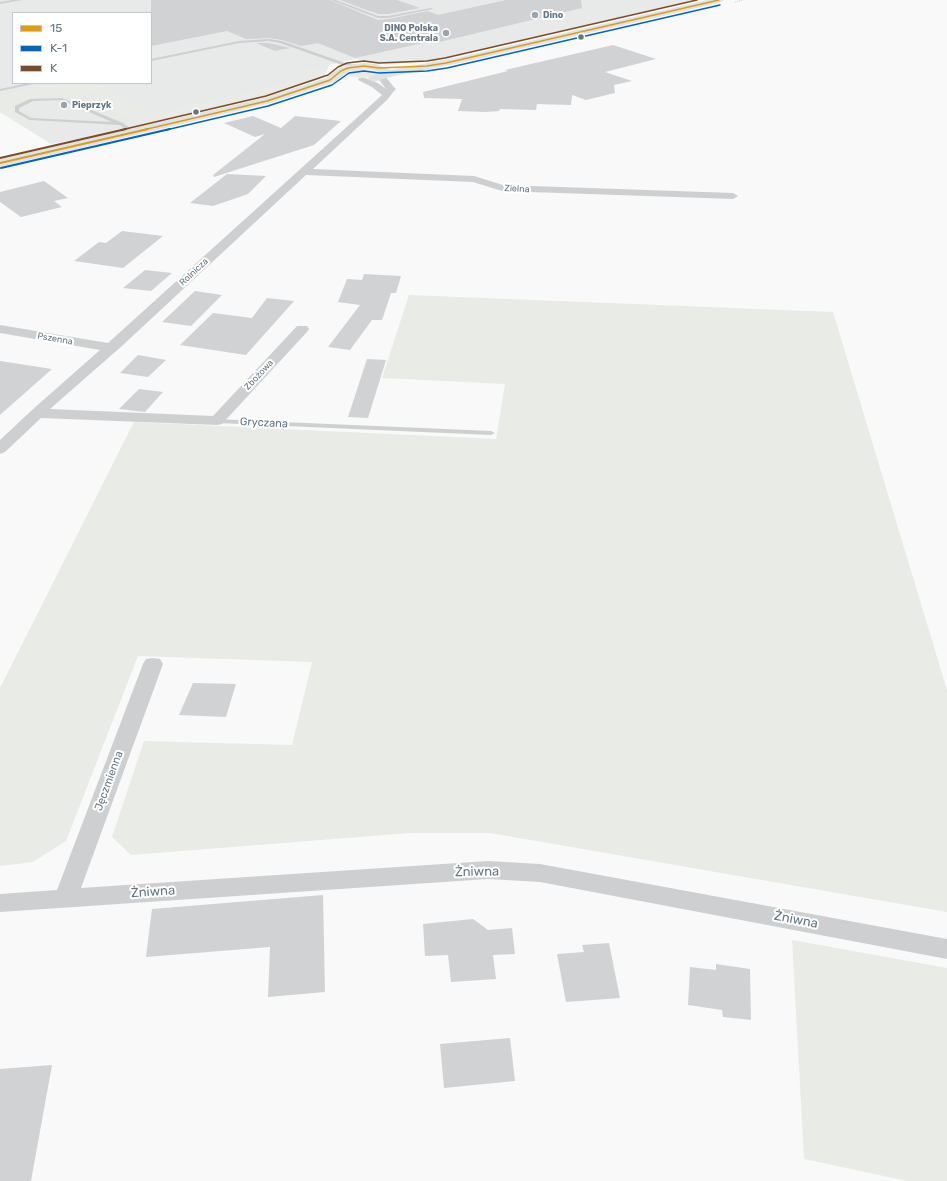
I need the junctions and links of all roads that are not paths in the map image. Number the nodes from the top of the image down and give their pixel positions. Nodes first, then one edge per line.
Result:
1 (20, 0) edge
2 (333, 0) edge
3 (719, 0) edge
4 (0, 3) edge
5 (431, 10) dead end
6 (321, 57) junction
7 (152, 60) edge
8 (360, 66) junction
9 (340, 72) junction
10 (382, 73) junction
11 (360, 80) junction
12 (31, 84) edge
13 (0, 90) edge
14 (387, 94) junction
15 (121, 124) junction
16 (133, 132) junction
17 (0, 163) edge
18 (0, 168) edge
19 (304, 172) junction
20 (733, 196) dead end
21 (0, 329) edge
22 (302, 329) dead end
23 (111, 348) junction
24 (37, 412) junction
25 (217, 421) junction
26 (491, 433) dead end
27 (0, 448) edge
28 (153, 664) dead end
29 (66, 898) junction
30 (0, 903) edge
31 (947, 949) edge

1 - 4 lane
2 - 5 lane
3 - 10 main road
6 - 7 lane
6 - 8 lane
6 - 9 lane
8 - 9 main road
8 - 10 main road
9 - 11 main road
9 - 16 main road
10 - 11 main road
10 - 14 street
11 - 14 street
11 - 18 main road
12 - 13 lane
14 - 19 street, Rolnicza
15 - 15 lane
15 - 16 lane
16 - 17 main road
19 - 20 street, Zielna
19 - 23 street, Rolnicza
21 - 23 street, Pszenna
22 - 25 street, Zbożowa
23 - 24 street, Rolnicza
24 - 25 street, Gryczana
24 - 27 street, Rolnicza
25 - 26 lane, Gryczana
28 - 29 street, Jęczmienna
29 - 30 street, Żniwna
29 - 31 street, Żniwna

